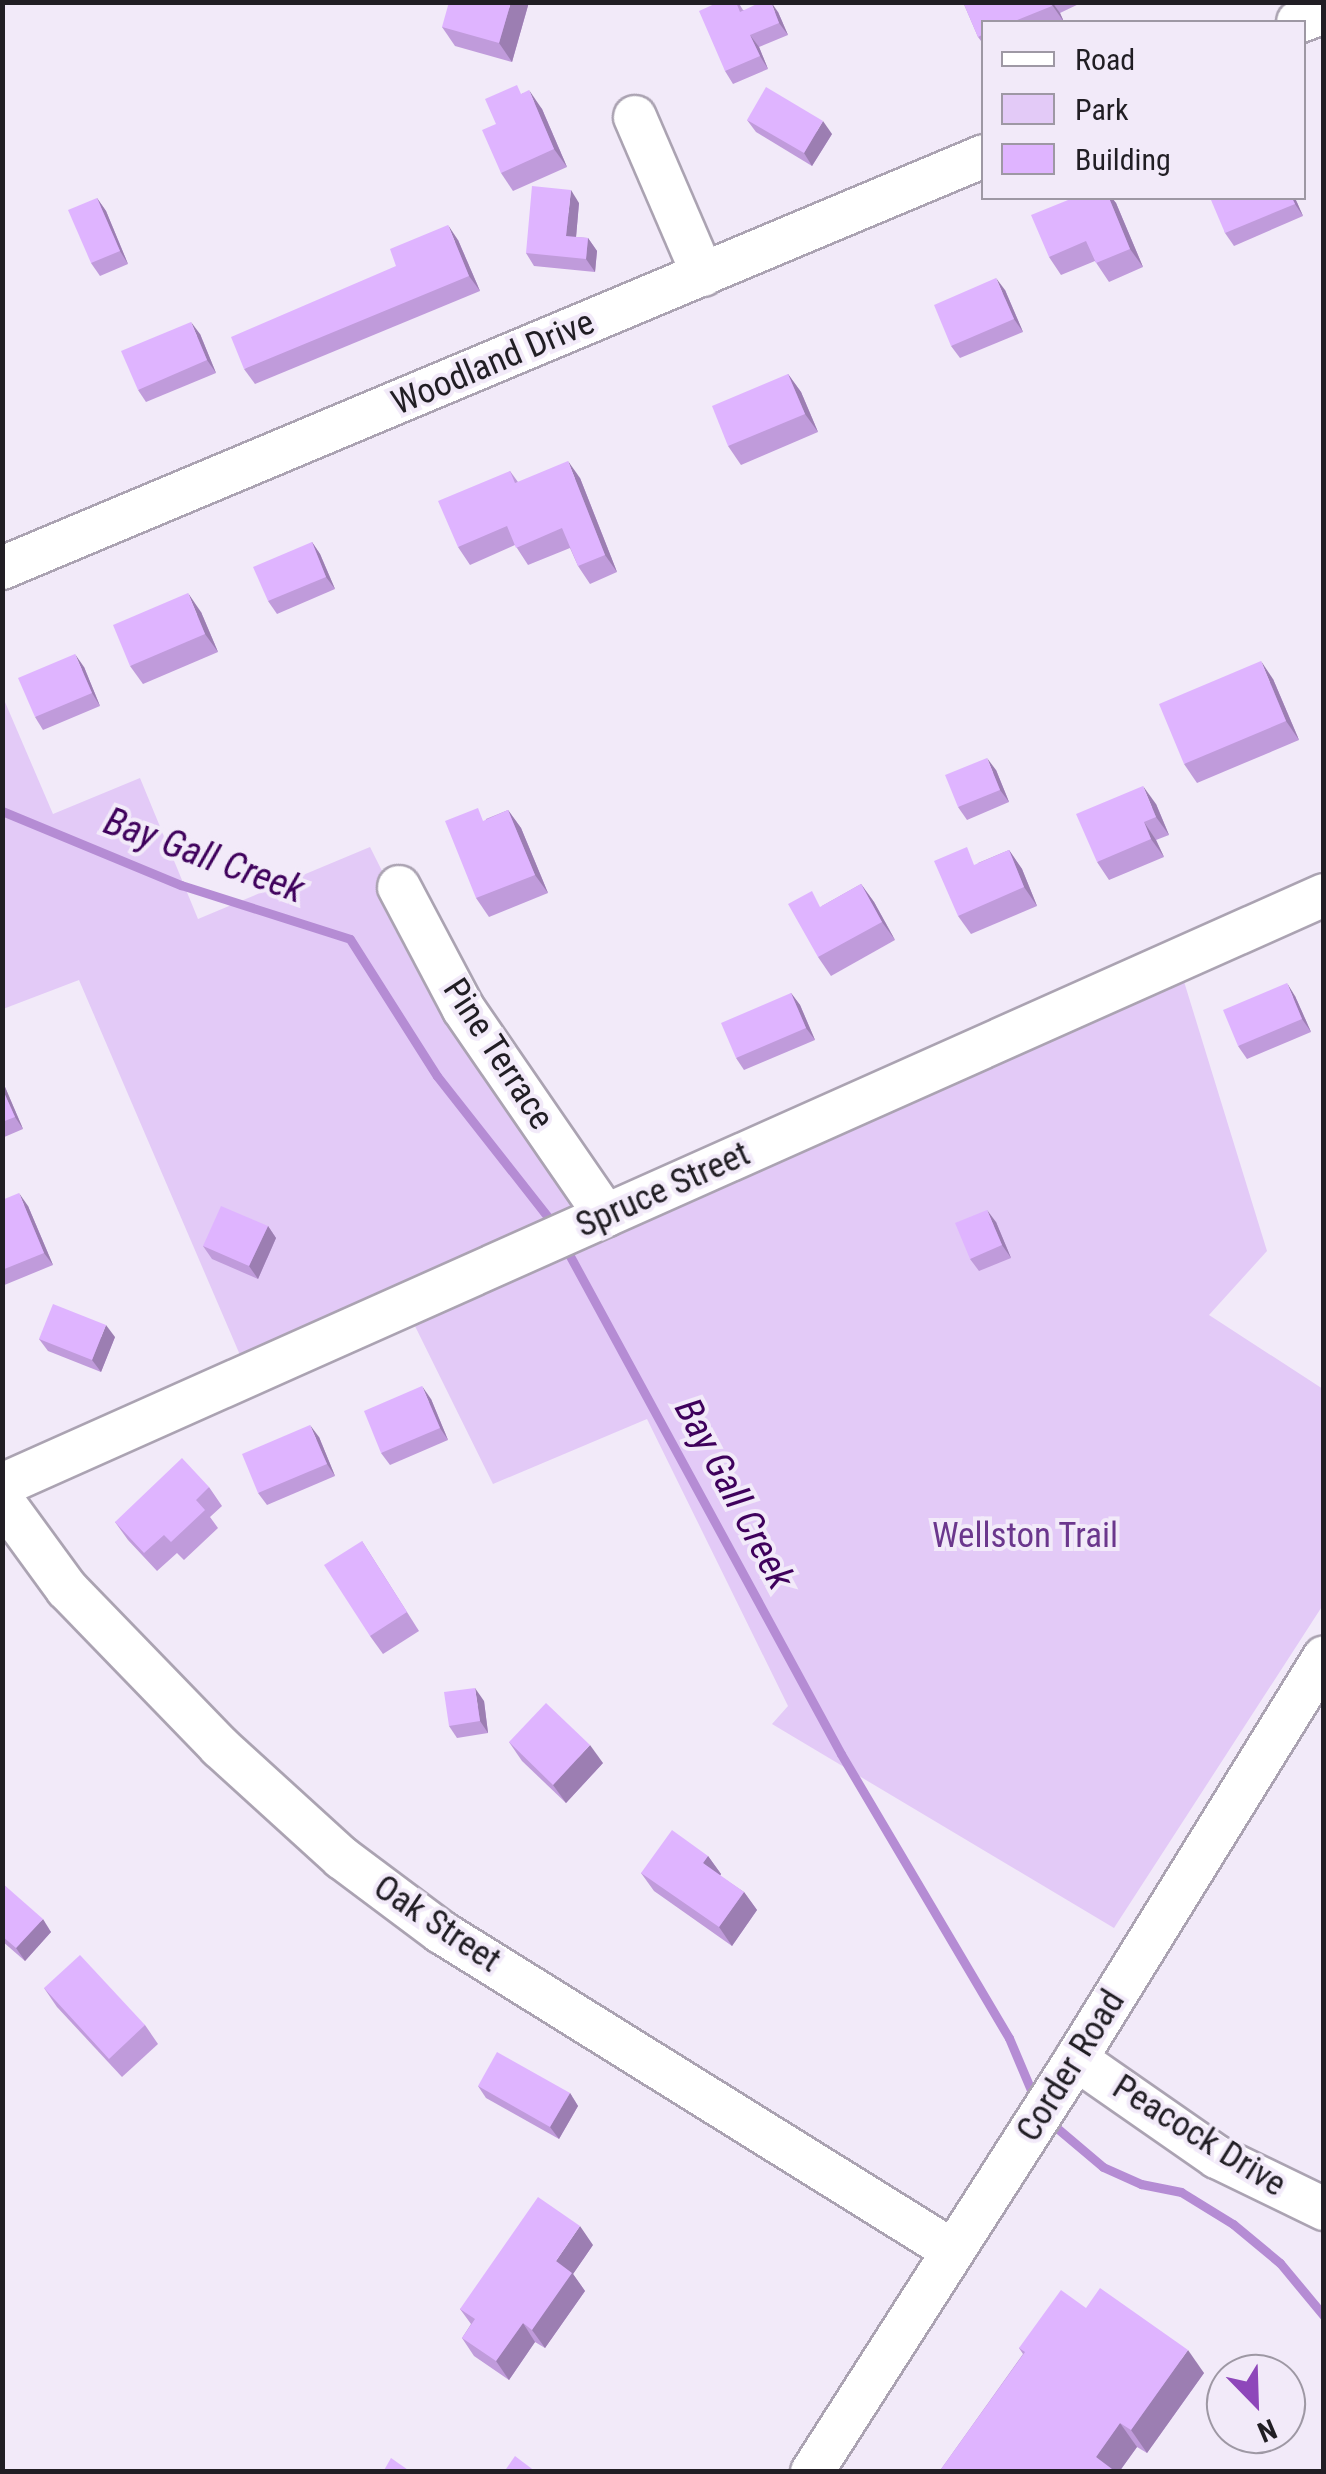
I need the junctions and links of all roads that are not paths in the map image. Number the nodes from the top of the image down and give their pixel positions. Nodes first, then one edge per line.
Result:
1 (635, 117) dead end
2 (981, 157) edge
3 (703, 275) junction
4 (2, 568) edge
5 (399, 887) dead end
6 (1324, 895) edge
7 (599, 1219) junction
8 (2, 1485) edge
9 (2, 1500) edge
10 (1324, 1656) edge
11 (1076, 2060) junction
12 (1324, 2209) edge
13 (953, 2251) junction
14 (812, 2472) edge

1 - 3 street
2 - 3 street, Woodland Drive
3 - 4 street, Woodland Drive
5 - 7 street, Pine Terrace
6 - 7 street, Spruce Street
7 - 8 street, Spruce Street
9 - 13 street, Oak Street
10 - 11 street, Corder Road
11 - 12 street, Peacock Drive
11 - 13 street, Corder Road
13 - 14 street, Corder Road

